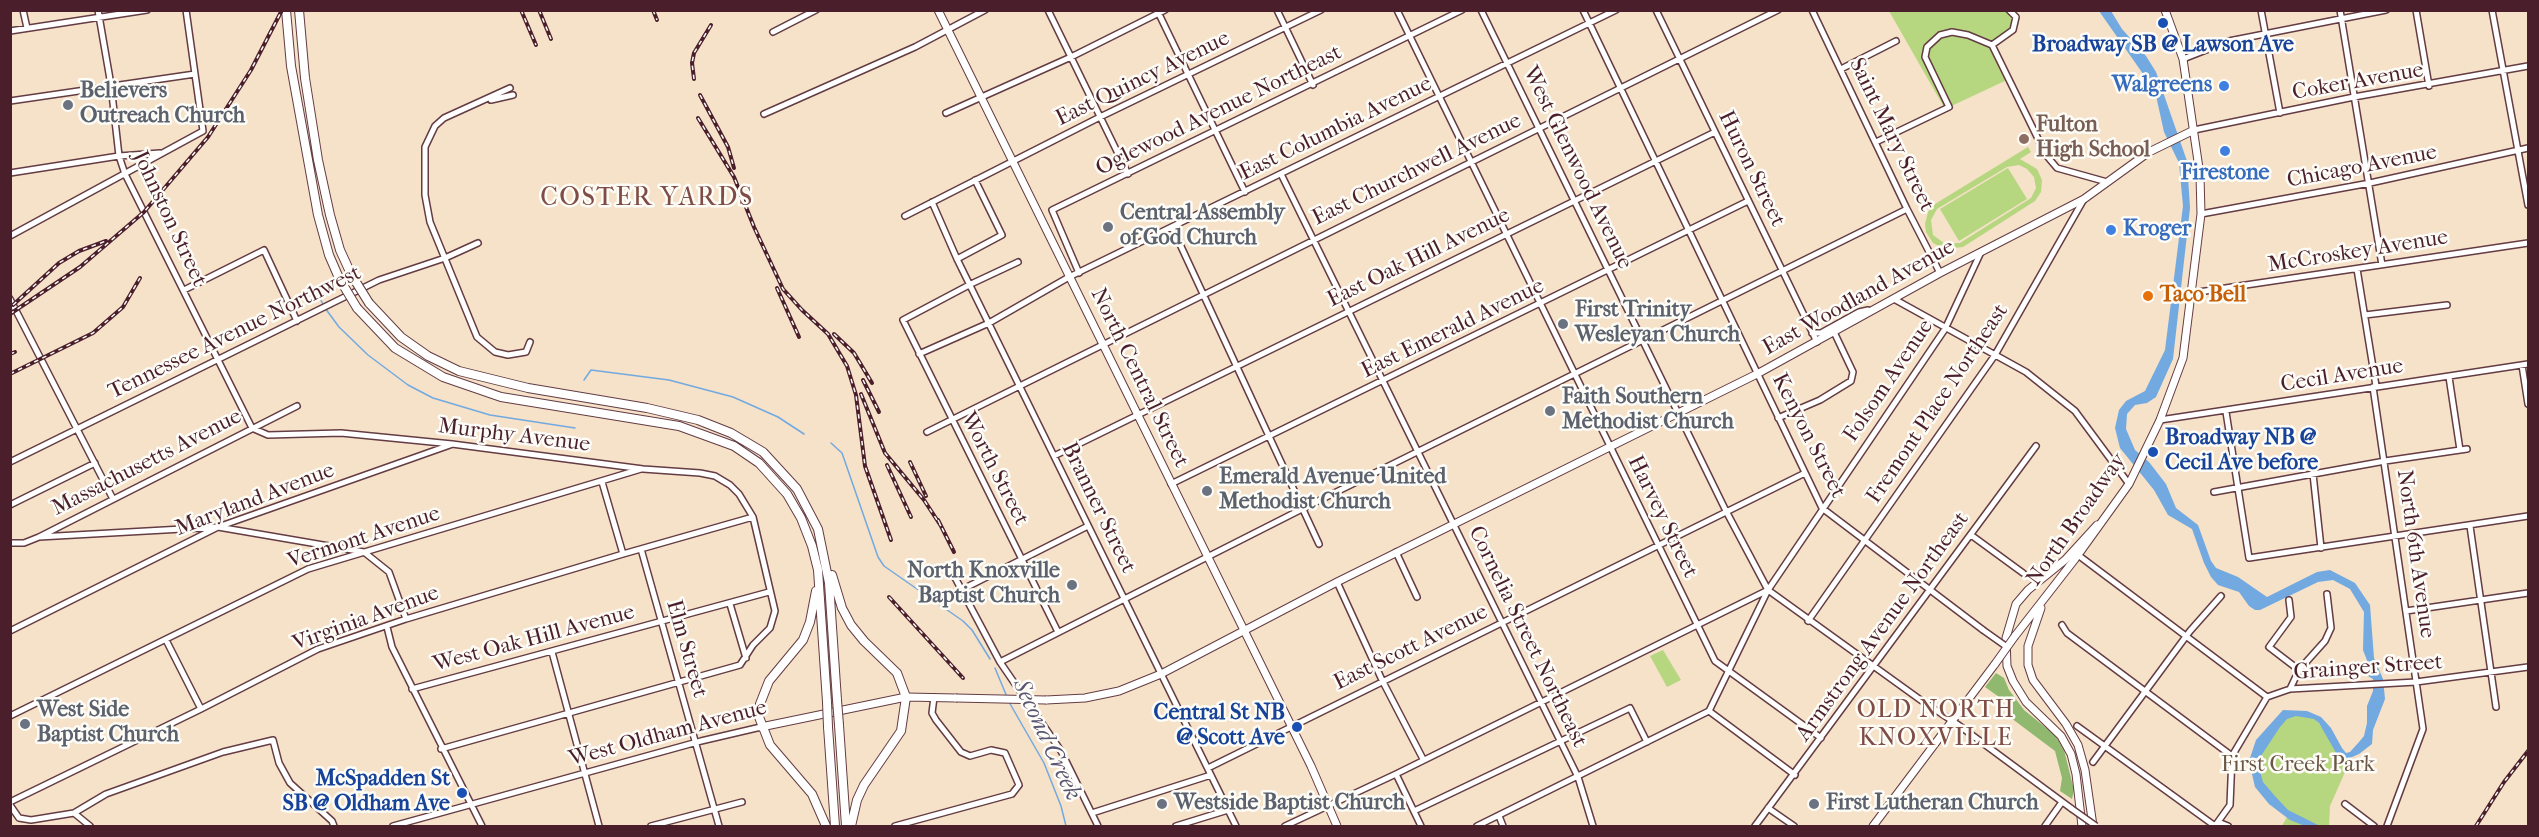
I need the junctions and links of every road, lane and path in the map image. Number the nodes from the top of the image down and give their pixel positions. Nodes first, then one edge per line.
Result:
1 (23, 10) edge
2 (98, 10) edge
3 (147, 10) edge
4 (186, 10) edge
5 (286, 10) edge
6 (816, 10) edge
7 (938, 10) edge
8 (986, 10) edge
9 (1048, 10) edge
10 (1166, 10) edge
11 (1277, 10) edge
12 (1321, 10) edge
13 (1397, 10) edge
14 (1462, 10) edge
15 (1481, 10) edge
16 (1583, 10) edge
17 (1616, 10) edge
18 (1656, 10) edge
19 (1778, 10) edge
20 (1812, 10) edge
21 (2009, 10) edge
22 (2165, 10) edge
23 (2261, 10) edge
24 (2340, 10) edge
25 (2386, 10) edge
26 (2416, 10) edge
27 (2492, 10) edge
28 (1158, 12) edge
29 (299, 15) edge
30 (99, 17) junction
31 (2342, 20) junction
32 (1589, 24) junction
33 (27, 28) junction
34 (1286, 28) junction
35 (948, 29) junction
36 (10, 31) edge
37 (773, 32) dead end
38 (2265, 32) junction
39 (1409, 36) junction
40 (1896, 41) dead end
41 (1992, 45) junction
42 (1071, 57) junction
43 (1680, 59) junction
44 (2183, 59) junction
45 (1507, 64) junction
46 (2529, 66) edge
47 (1841, 69) junction
48 (2503, 72) junction
49 (195, 74) junction
50 (1189, 75) junction
51 (111, 85) junction
52 (1313, 85) junction
53 (2428, 86) junction
54 (510, 88) dead end
55 (1620, 88) junction
56 (513, 94) dead end
57 (982, 97) junction
58 (1438, 98) junction
59 (2354, 98) junction
60 (10, 101) edge
61 (481, 102) junction
62 (946, 113) dead end
63 (2280, 113) junction
64 (764, 114) dead end
65 (1100, 117) junction
66 (1538, 129) junction
67 (2194, 130) junction
68 (1215, 132) junction
69 (1715, 132) junction
70 (1876, 142) junction
71 (2529, 148) edge
72 (2518, 152) junction
73 (162, 153) junction
74 (119, 156) junction
75 (1013, 161) junction
76 (1655, 161) junction
77 (1470, 163) junction
78 (10, 172) edge
79 (124, 174) junction
80 (1128, 174) junction
81 (1281, 174) junction
82 (975, 180) junction
83 (2107, 182) junction
84 (2370, 183) junction
85 (1245, 192) junction
86 (2084, 199) junction
87 (1574, 201) junction
88 (1748, 201) junction
89 (932, 202) junction
90 (2529, 205) edge
91 (1907, 209) junction
92 (2200, 214) junction
93 (905, 216) dead end
94 (1172, 227) junction
95 (1689, 231) junction
96 (1505, 235) junction
97 (10, 236) edge
98 (1314, 240) junction
99 (478, 243) dead end
100 (2529, 243) edge
101 (1981, 252) junction
102 (445, 258) junction
103 (957, 259) junction
104 (1018, 262) dead end
105 (2382, 265) junction
106 (2357, 269) junction
107 (1609, 271) junction
108 (1782, 271) junction
109 (1079, 273) junction
110 (1940, 273) junction
111 (1070, 277) junction
112 (971, 284) junction
113 (184, 290) junction
114 (2192, 293) junction
115 (1203, 294) junction
116 (10, 299) edge
117 (1894, 299) junction
118 (1722, 301) junction
119 (1539, 305) junction
120 (2447, 305) dead end
121 (1876, 309) junction
122 (1349, 311) junction
123 (2365, 315) junction
124 (297, 321) junction
125 (989, 323) junction
126 (1946, 329) junction
127 (1834, 332) junction
128 (1812, 333) junction
129 (1642, 341) junction
130 (1817, 342) junction
131 (1102, 344) junction
132 (522, 354) dead end
133 (919, 354) junction
134 (1995, 355) junction
135 (218, 360) junction
136 (2525, 365) edge
137 (1236, 366) junction
138 (1757, 374) junction
139 (1574, 375) junction
140 (2449, 377) junction
141 (1383, 381) junction
142 (1021, 385) junction
143 (2374, 387) junction
144 (2529, 404) edge
145 (297, 406) dead end
146 (2226, 412) junction
147 (1678, 413) junction
148 (1138, 414) junction
149 (1779, 418) junction
150 (2160, 420) junction
151 (951, 421) junction
152 (252, 428) junction
153 (78, 429) junction
154 (927, 432) dead end
155 (1269, 437) junction
156 (452, 444) junction
157 (2036, 446) dead end
158 (1609, 447) junction
159 (2467, 449) dead end
160 (2460, 450) junction
161 (1418, 453) junction
162 (1054, 456) junction
163 (2385, 461) junction
164 (10, 462) edge
165 (95, 463) junction
166 (643, 469) junction
167 (1805, 473) junction
168 (2313, 474) junction
169 (602, 482) junction
170 (1171, 484) junction
171 (2129, 484) junction
172 (2237, 488) junction
173 (2214, 492) dead end
174 (113, 499) junction
175 (10, 505) edge
176 (1304, 508) junction
177 (1822, 508) junction
178 (1726, 511) junction
179 (2529, 516) edge
180 (753, 517) junction
181 (2103, 519) junction
182 (1453, 524) junction
183 (1088, 526) junction
184 (2470, 526) junction
185 (218, 527) junction
186 (1971, 535) junction
187 (39, 537) junction
188 (2396, 538) junction
189 (1866, 542) junction
190 (10, 543) edge
191 (1319, 544) dead end
192 (1657, 545) junction
193 (2321, 548) junction
194 (641, 549) junction
195 (364, 552) junction
196 (1396, 552) junction
197 (623, 554) junction
198 (825, 555) junction
199 (2078, 555) junction
200 (1207, 558) junction
201 (1023, 559) junction
202 (818, 570) junction
203 (951, 570) dead end
204 (2023, 573) dead end
205 (2044, 576) junction
206 (1337, 582) junction
207 (961, 590) junction
208 (1768, 590) junction
209 (2051, 590) junction
210 (1930, 591) junction
211 (769, 592) junction
212 (2529, 593) edge
213 (2327, 594) dead end
214 (2221, 596) dead end
215 (1417, 597) dead end
216 (1124, 599) junction
217 (2289, 600) dead end
218 (2482, 600) junction
219 (730, 604) junction
220 (2406, 611) junction
221 (406, 619) junction
222 (1501, 621) junction
223 (1808, 621) junction
224 (662, 622) junction
225 (2062, 625) dead end
226 (1697, 626) junction
227 (387, 627) junction
228 (10, 631) edge
229 (1244, 631) junction
230 (1058, 632) junction
231 (2186, 636) junction
232 (166, 640) junction
233 (2007, 647) junction
234 (552, 652) junction
235 (746, 658) junction
236 (1000, 662) junction
237 (2529, 667) edge
238 (1874, 668) junction
239 (2299, 670) junction
240 (1728, 671) junction
241 (2492, 673) junction
242 (1161, 674) junction
243 (1382, 680) junction
244 (678, 682) junction
245 (2416, 682) junction
246 (412, 689) junction
247 (2290, 689) junction
248 (2145, 691) junction
249 (906, 697) junction
250 (934, 697) junction
251 (2268, 697) junction
252 (1539, 703) junction
253 (2496, 707) dead end
254 (201, 710) junction
255 (1709, 711) junction
256 (568, 714) junction
257 (10, 716) edge
258 (1951, 721) junction
259 (761, 726) junction
260 (1290, 726) junction
261 (2077, 726) dead end
262 (1821, 738) junction
263 (1560, 741) junction
264 (695, 742) junction
265 (1647, 742) junction
266 (2105, 746) junction
267 (441, 748) junction
268 (2232, 756) junction
269 (1423, 759) junction
270 (2093, 762) dead end
271 (1208, 768) junction
272 (1396, 774) junction
273 (584, 775) junction
274 (1211, 775) junction
275 (1795, 775) junction
276 (1578, 777) junction
277 (742, 802) dead end
278 (2062, 802) junction
279 (10, 803) edge
280 (2345, 804) dead end
281 (472, 805) junction
282 (1330, 806) junction
283 (1768, 808) junction
284 (714, 809) junction
285 (1228, 810) junction
286 (1414, 811) junction
287 (74, 813) junction
288 (1092, 813) junction
289 (1499, 816) junction
290 (2216, 824) edge
291 (90, 826) edge
292 (334, 826) edge
293 (393, 826) edge
294 (482, 826) edge
295 (599, 826) edge
296 (651, 826) edge
297 (719, 826) edge
298 (826, 826) edge
299 (835, 826) edge
300 (846, 826) edge
301 (851, 826) edge
302 (895, 826) edge
303 (1098, 826) edge
304 (1176, 826) edge
305 (1236, 826) edge
306 (1286, 826) edge
307 (1337, 826) edge
308 (1421, 826) edge
309 (1477, 826) edge
310 (1503, 826) edge
311 (1593, 826) edge
312 (1755, 826) edge
313 (1794, 826) edge
314 (1873, 826) edge
315 (2045, 826) edge
316 (2082, 826) edge
317 (2095, 826) edge
318 (2228, 826) edge
319 (2374, 826) edge
320 (2387, 826) edge

1 - 33 street
2 - 30 street, Johnston Street
3 - 30 street
4 - 49 street
5 - 202 highway, bridge
6 - 37 street
7 - 35 main road, North Central Street
8 - 35 street
9 - 42 street
10 - 28 street
11 - 34 street
12 - 34 street, East Quincy Avenue
13 - 39 street, Harvey Street
14 - 39 street, Oglewood Avenue Northeast
15 - 45 street, West Glenwood Avenue
16 - 32 street, Kenyon Street
17 - 32 street, East Columbia Avenue
18 - 43 street, Huron Street
19 - 43 street, East Churchwell Avenue
20 - 47 street, Saint Mary Street
21 - 41 street
22 - 44 main road, North Broadway
23 - 38 street
24 - 31 street
25 - 31 street
26 - 53 street
27 - 48 street
28 - 42 street
28 - 50 street
29 - 198 highway, bridge
30 - 33 street
30 - 51 street, Johnston Street
31 - 38 street
31 - 59 street
32 - 45 street, East Columbia Avenue
32 - 55 street, Kenyon Street
33 - 36 street
34 - 50 street, East Quincy Avenue
34 - 52 street
35 - 57 main road, North Central Street
35 - 64 street
38 - 44 street
38 - 63 street
39 - 52 street, Oglewood Avenue Northeast
39 - 58 street, Harvey Street
40 - 47 street
41 - 70 street
41 - 83 street
42 - 57 street
42 - 65 street
43 - 55 street, East Churchwell Avenue
43 - 69 street, Huron Street
44 - 67 main road, North Broadway
45 - 58 street, East Columbia Avenue
45 - 66 street, West Glenwood Avenue
46 - 48 street, Coker Avenue
47 - 70 street, Saint Mary Street
48 - 53 street, Coker Avenue
48 - 72 street
49 - 51 street
49 - 73 street
50 - 65 street, East Quincy Avenue
50 - 68 street
51 - 60 street
51 - 74 street, Johnston Street
52 - 68 street, Oglewood Avenue Northeast
53 - 59 street, Coker Avenue
54 - 61 street
55 - 66 street, East Churchwell Avenue
55 - 76 street, Kenyon Street
56 - 61 street
57 - 62 street
57 - 75 main road, North Central Street
58 - 77 street, Harvey Street
58 - 81 street, East Columbia Avenue
59 - 63 street, Coker Avenue
59 - 84 street
61 - 102 street
63 - 67 street, Coker Avenue
65 - 75 street, East Quincy Avenue
65 - 80 street
66 - 77 street, East Churchwell Avenue
66 - 87 street, West Glenwood Avenue
67 - 83 main road, East Woodland Avenue
67 - 92 main road, North Broadway
68 - 80 street, Oglewood Avenue Northeast
68 - 85 street
69 - 76 street, East Oak Hill Avenue
69 - 88 street, Huron Street
70 - 91 street, Saint Mary Street
71 - 72 street, Chicago Avenue
72 - 84 street, Chicago Avenue
72 - 90 street
73 - 74 street
73 - 79 street
74 - 78 street
74 - 79 street, Johnston Street
75 - 82 street, East Quincy Avenue
75 - 111 main road, North Central Street
76 - 87 street, East Oak Hill Avenue
76 - 95 street, Kenyon Street
77 - 96 street, Harvey Street
77 - 98 street, East Churchwell Avenue
79 - 97 street
79 - 113 street, Johnston Street
80 - 109 street, Oglewood Avenue Northeast
81 - 85 street, East Columbia Avenue
81 - 98 street, Cornelia Street Northeast
82 - 89 street, East Quincy Avenue
82 - 103 street
83 - 86 main road, East Woodland Avenue
84 - 92 street, Chicago Avenue
84 - 105 street
85 - 94 street, East Columbia Avenue
86 - 101 main road, East Woodland Avenue
86 - 134 street, Fremont Place Northeast
87 - 96 street, East Oak Hill Avenue
87 - 107 street, West Glenwood Avenue
88 - 95 street, East Emerald Avenue
88 - 108 street, Huron Street
89 - 93 street, East Quincy Avenue
89 - 103 street, Branner Street
91 - 108 street
91 - 110 street, Saint Mary Street
92 - 114 main road, North Broadway
94 - 109 street, East Columbia Avenue
94 - 115 street
95 - 107 street, East Emerald Avenue
95 - 118 street, Kenyon Street
96 - 119 street, Harvey Street
96 - 122 street, East Oak Hill Avenue
98 - 115 street, East Churchwell Avenue
98 - 122 street, Cornelia Street Northeast
99 - 102 street, Tennessee Avenue Northwest
100 - 105 street, McCroskey Avenue
101 - 110 main road, East Woodland Avenue
101 - 126 street, Folsom Avenue
102 - 124 street, Tennessee Avenue Northwest
102 - 132 street
103 - 112 street, Branner Street
104 - 112 street
105 - 106 street, McCroskey Avenue
106 - 114 street, McCroskey Avenue
106 - 123 street, North 6th Avenue
107 - 119 street, East Emerald Avenue
107 - 129 street, West Glenwood Avenue
108 - 118 street
108 - 128 street, Huron Street
109 - 111 street, East Columbia Avenue
110 - 117 main road, East Woodland Avenue
111 - 125 street, East Columbia Avenue
111 - 131 main road, North Central Street
112 - 125 street, Branner Street
112 - 133 street, Worth Street
113 - 124 street
113 - 135 street, Johnston Street
114 - 150 main road, North Broadway
115 - 131 street, East Churchwell Avenue
115 - 137 street
116 - 153 street
117 - 121 main road, East Woodland Avenue
117 - 126 street
118 - 129 street
118 - 138 street, Kenyon Street
119 - 139 street, Harvey Street
119 - 141 street, East Emerald Avenue
120 - 123 street
121 - 127 main road, East Woodland Avenue
121 - 128 street
122 - 137 street, East Oak Hill Avenue
122 - 141 street, Cornelia Street Northeast
123 - 143 street, North 6th Avenue
124 - 135 street, Tennessee Avenue Northwest
125 - 133 street, East Columbia Avenue
125 - 142 street, Branner Street
126 - 134 street
126 - 177 street, Folsom Avenue
127 - 130 main road, East Woodland Avenue
127 - 149 street
128 - 130 street, Huron Street
129 - 139 street
129 - 147 street, West Glenwood Avenue
130 - 138 main road, East Woodland Avenue
131 - 142 street, East Churchwell Avenue
131 - 148 main road, North Central Street
133 - 151 street, Worth Street
134 - 171 street
134 - 189 street, Fremont Place Northeast
135 - 152 street, Johnston Street
135 - 153 street, Tennessee Avenue Northwest
136 - 140 street, Cecil Avenue
136 - 144 street
137 - 148 street, East Oak Hill Avenue
137 - 155 street
138 - 147 main road, East Woodland Avenue
138 - 149 street, Kenyon Street
139 - 158 street, Harvey Street
139 - 161 street
140 - 143 street, Cecil Avenue
140 - 160 street
141 - 155 street, East Emerald Avenue
141 - 161 street, Cornelia Street Northeast
142 - 151 street, East Churchwell Avenue
142 - 162 street, Branner Street
143 - 146 street, Cecil Avenue
143 - 163 street, North 6th Avenue
145 - 152 street, Massachusetts Avenue
146 - 150 street, Cecil Avenue
146 - 172 street
147 - 158 main road, East Woodland Avenue
147 - 178 street, West Glenwood Avenue
148 - 162 street
148 - 170 main road, North Central Street
149 - 167 street, Kenyon Street
150 - 171 main road, North Broadway
151 - 154 street, East Churchwell Avenue
151 - 201 street, Worth Street
152 - 156 street, Murphy Avenue
152 - 174 street, Massachusetts Avenue
153 - 164 street, Tennessee Avenue Northwest
153 - 165 street
155 - 170 street, East Emerald Avenue
155 - 176 street
156 - 166 street, Murphy Avenue
156 - 185 street, Maryland Avenue
157 - 186 street, Armstrong Avenue Northeast
158 - 182 main road, East Woodland Avenue
158 - 192 street, Harvey Street
159 - 160 street
160 - 163 street
161 - 176 street
161 - 182 street, Cornelia Street Northeast
162 - 183 street, Branner Street
163 - 168 street
163 - 188 street, North 6th Avenue
165 - 174 street
165 - 175 street
166 - 169 street, Vermont Avenue
166 - 180 street, Murphy Avenue
167 - 177 street, Kenyon Street
167 - 178 street, East Scott Avenue
168 - 172 street
168 - 193 street
169 - 195 street, Vermont Avenue
169 - 197 street
170 - 200 main road, North Central Street
171 - 181 main road, North Broadway
172 - 173 street
172 - 193 street
174 - 187 street, Massachusetts Avenue
176 - 191 street
176 - 200 street
177 - 189 street, Kenyon Street
177 - 208 street, Folsom Avenue
178 - 192 street, East Scott Avenue
178 - 208 street, West Glenwood Avenue
179 - 184 street
180 - 194 street, Virginia Avenue
180 - 211 street
181 - 199 main road, North Broadway
181 - 205 main road
182 - 196 main road, East Woodland Avenue
182 - 222 street, Cornelia Street Northeast
183 - 201 street
183 - 216 street, Branner Street
184 - 188 street
184 - 218 street
185 - 187 street
185 - 195 street
185 - 228 street, Maryland Avenue
186 - 204 street
186 - 210 street, Armstrong Avenue Northeast
187 - 190 street, Massachusetts Avenue
188 - 193 street
188 - 220 street, North 6th Avenue
189 - 210 street, Kenyon Street
189 - 223 street, Fremont Place Northeast
192 - 222 street, East Scott Avenue
192 - 226 street, Harvey Street
194 - 197 street, Virginia Avenue
194 - 224 street, Elm Street
195 - 221 street
195 - 232 street, Vermont Avenue
196 - 206 main road, East Woodland Avenue
196 - 215 street
197 - 221 street, Virginia Avenue
198 - 249 highway
198 - 300 highway, bridge
199 - 205 main road
199 - 209 main road, North Broadway
199 - 231 street, Grainger Street
200 - 216 street
200 - 229 main road, North Central Street
201 - 207 street
201 - 230 street, Worth Street
202 - 259 highway
202 - 299 highway, bridge
203 - 207 street
205 - 316 main road
206 - 229 main road, East Woodland Avenue
206 - 243 street
207 - 236 street
208 - 223 street, West Glenwood Avenue
208 - 226 street
208 - 240 street, Folsom Avenue
209 - 233 main road, North Broadway, bridge
209 - 317 main road
210 - 233 street, Kenyon Street, bridge
210 - 238 street, Armstrong Avenue Northeast
211 - 219 street, West Oak Hill Avenue
211 - 235 street
212 - 218 street
213 - 239 street
214 - 231 street
216 - 230 street
216 - 242 street, Branner Street
217 - 239 street
218 - 220 street
218 - 241 street
219 - 224 street, West Oak Hill Avenue
219 - 235 street
220 - 245 street, North 6th Avenue
221 - 227 street, Virginia Avenue
222 - 243 street, East Scott Avenue
222 - 252 street, Cornelia Street Northeast
223 - 238 street, West Glenwood Avenue
224 - 234 street, West Oak Hill Avenue
224 - 244 street, Elm Street
225 - 248 street
226 - 240 street, Harvey Street
226 - 252 street
227 - 246 street
227 - 254 street, Virginia Avenue
229 - 242 main road, East Woodland Avenue
229 - 260 main road, North Central Street
230 - 236 street
231 - 248 street
231 - 251 street, Grainger Street
232 - 254 street
232 - 257 street, Vermont Avenue
233 - 258 main road, North Broadway, bridge
234 - 246 street, West Oak Hill Avenue
234 - 256 street
235 - 244 street
236 - 288 street
237 - 241 street, Grainger Street
238 - 258 street, West Glenwood Avenue
238 - 262 street, Armstrong Avenue Northeast
239 - 247 street
240 - 255 street, Folsom Avenue
240 - 262 street, Harvey Street
241 - 245 street, Grainger Street
241 - 253 street
242 - 250 main road, West Oldham Avenue, bridge
242 - 271 street, Branner Street
243 - 260 street, East Scott Avenue
243 - 269 street
244 - 256 street
244 - 264 street, Elm Street
245 - 247 street, Grainger Street
245 - 320 street, North 6th Avenue
246 - 267 street
247 - 251 street, Grainger Street
248 - 266 street
248 - 268 street
249 - 250 main road, West Oldham Avenue
249 - 259 main road, West Oldham Avenue
249 - 301 highway
250 - 302 street
251 - 268 street
252 - 263 street, Cornelia Street Northeast
252 - 269 street
254 - 279 street, Virginia Avenue
255 - 265 street
255 - 275 street
256 - 267 street
256 - 273 street
258 - 278 street, West Glenwood Avenue
258 - 314 main road, North Broadway
259 - 264 street, West Oldham Avenue
259 - 298 highway
260 - 271 street, East Scott Avenue
260 - 282 main road, North Central Street
261 - 266 street
262 - 275 street, Armstrong Avenue Northeast
263 - 265 street
263 - 276 street, Cornelia Street Northeast
263 - 286 street
264 - 273 street, West Oldham Avenue
264 - 284 street, Elm Street
265 - 276 street
266 - 270 street
266 - 290 street
267 - 281 street
268 - 290 street
269 - 272 street
271 - 274 street, Branner Street
272 - 282 street
272 - 286 street
273 - 281 street, West Oldham Avenue
273 - 295 street
274 - 285 street, Branner Street
274 - 288 street
275 - 283 street, Armstrong Avenue Northeast
276 - 289 street
276 - 311 street, Cornelia Street Northeast
277 - 284 street
278 - 315 street
278 - 317 street, West Glenwood Avenue, bridge
279 - 287 street
280 - 319 street
281 - 293 street, West Oldham Avenue
281 - 294 street
282 - 306 street
282 - 307 main road, North Central Street
283 - 312 street, Armstrong Avenue Northeast
283 - 313 street
284 - 296 street
284 - 297 street, Elm Street
285 - 304 street
285 - 305 street, Branner Street
286 - 308 street
287 - 291 street
287 - 292 street
288 - 303 street
289 - 309 street
289 - 310 street
290 - 318 street

